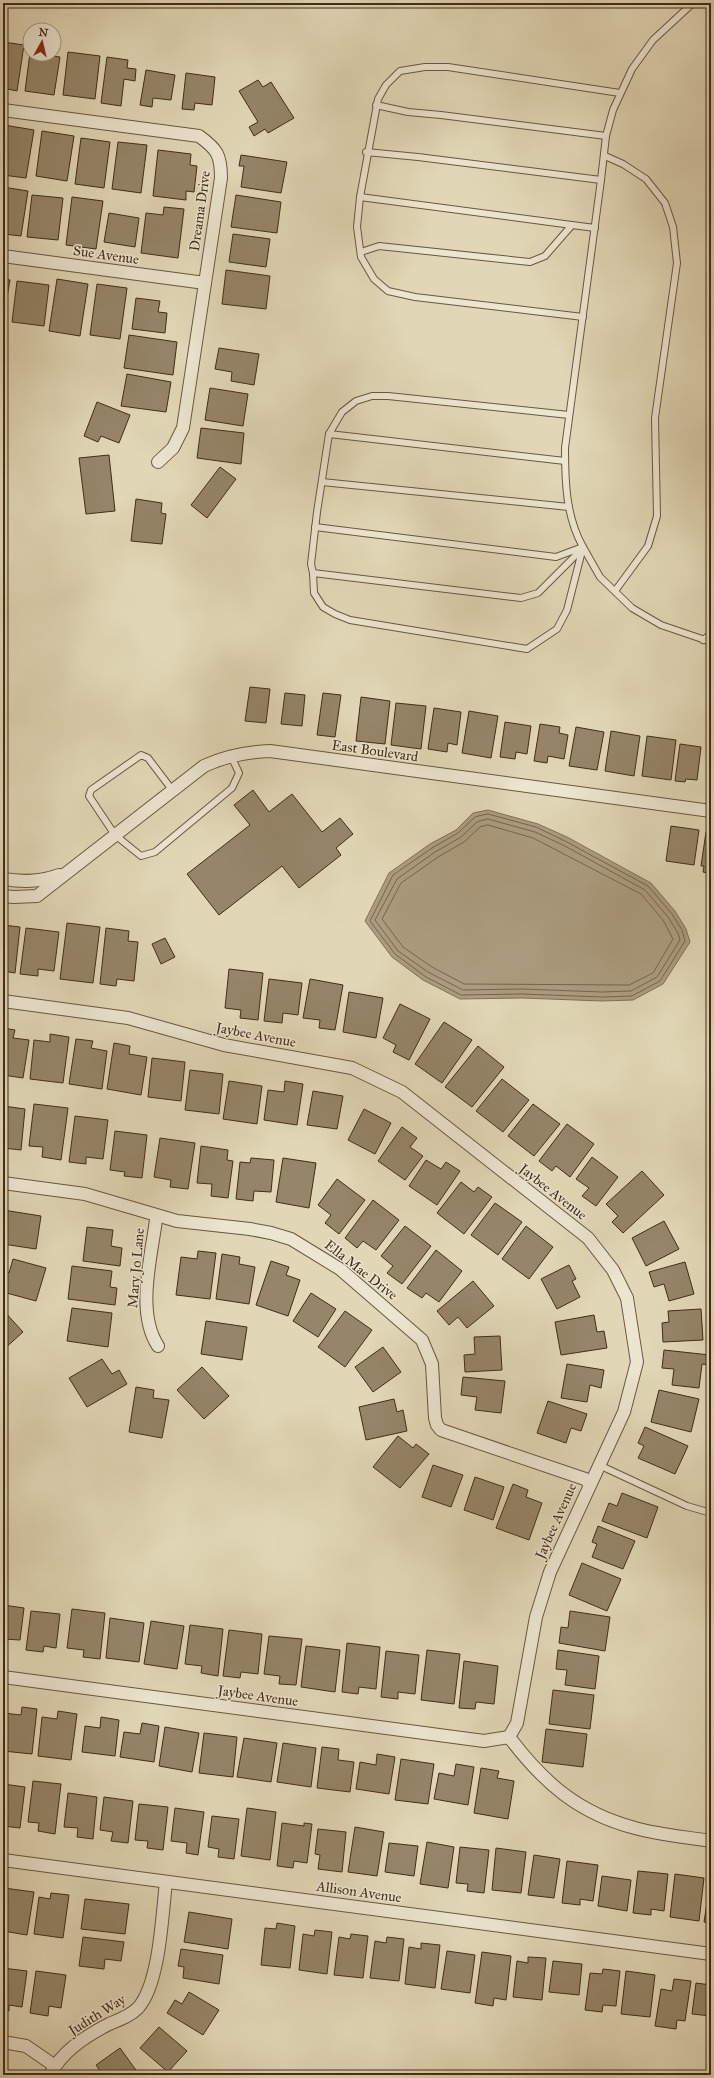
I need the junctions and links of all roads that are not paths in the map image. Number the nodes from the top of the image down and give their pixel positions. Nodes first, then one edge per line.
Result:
1 (690, 4) edge
2 (620, 93) junction
3 (376, 105) junction
4 (3, 110) edge
5 (606, 136) junction
6 (366, 152) junction
7 (604, 156) junction
8 (601, 180) junction
9 (360, 197) junction
10 (572, 225) junction
11 (595, 228) junction
12 (361, 252) junction
13 (3, 256) edge
14 (205, 283) junction
15 (583, 317) junction
16 (569, 415) junction
17 (329, 434) junction
18 (565, 461) junction
19 (158, 462) dead end
20 (322, 482) junction
21 (569, 507) junction
22 (315, 527) junction
23 (583, 547) junction
24 (313, 573) junction
25 (615, 591) junction
26 (711, 634) edge
27 (703, 640) junction
28 (711, 642) edge
29 (231, 756) junction
30 (173, 791) junction
31 (711, 811) edge
32 (116, 835) junction
33 (71, 870) junction
34 (3, 879) edge
35 (3, 896) edge
36 (3, 1001) edge
37 (3, 1183) edge
38 (158, 1216) junction
39 (158, 1346) dead end
40 (599, 1465) junction
41 (590, 1484) junction
42 (711, 1513) edge
43 (3, 1677) edge
44 (509, 1737) junction
45 (711, 1841) edge
46 (3, 1860) edge
47 (166, 1882) junction
48 (711, 1954) edge
49 (3, 2042) edge
50 (53, 2070) edge

1 - 2 lane
2 - 3 lane
2 - 5 lane
3 - 5 lane
3 - 6 lane
4 - 14 street, Dreama Drive
5 - 7 lane
6 - 8 lane
6 - 9 lane
7 - 8 lane
7 - 25 lane
8 - 11 lane
9 - 10 lane
9 - 12 lane
10 - 11 lane
10 - 12 lane
11 - 15 lane
12 - 15 lane
13 - 14 street, Sue Avenue
14 - 19 street, Dreama Drive
15 - 16 lane
16 - 17 lane
16 - 18 lane
17 - 18 lane
17 - 20 lane
18 - 21 lane
20 - 21 lane
20 - 22 lane
21 - 23 lane
22 - 23 lane
22 - 24 lane
23 - 24 lane
23 - 24 lane
23 - 25 lane
25 - 27 lane
26 - 27 lane
27 - 28 lane
29 - 30 street, East Boulevard
29 - 31 street, East Boulevard
29 - 32 lane
30 - 32 street, East Boulevard
30 - 32 lane
32 - 33 street, East Boulevard
33 - 34 street
33 - 35 street, East Boulevard
36 - 40 street, Jaybee Avenue
37 - 38 street, Ella Mae Drive
38 - 39 street, Mary Jo Lane
38 - 41 street, Ella Mae Drive
40 - 41 street, Jaybee Avenue
40 - 42 lane
41 - 44 street, Jaybee Avenue
43 - 44 street, Jaybee Avenue
44 - 45 street
46 - 47 street, Allison Avenue
47 - 48 street, Allison Avenue
47 - 50 street, Judith Way
49 - 50 street

